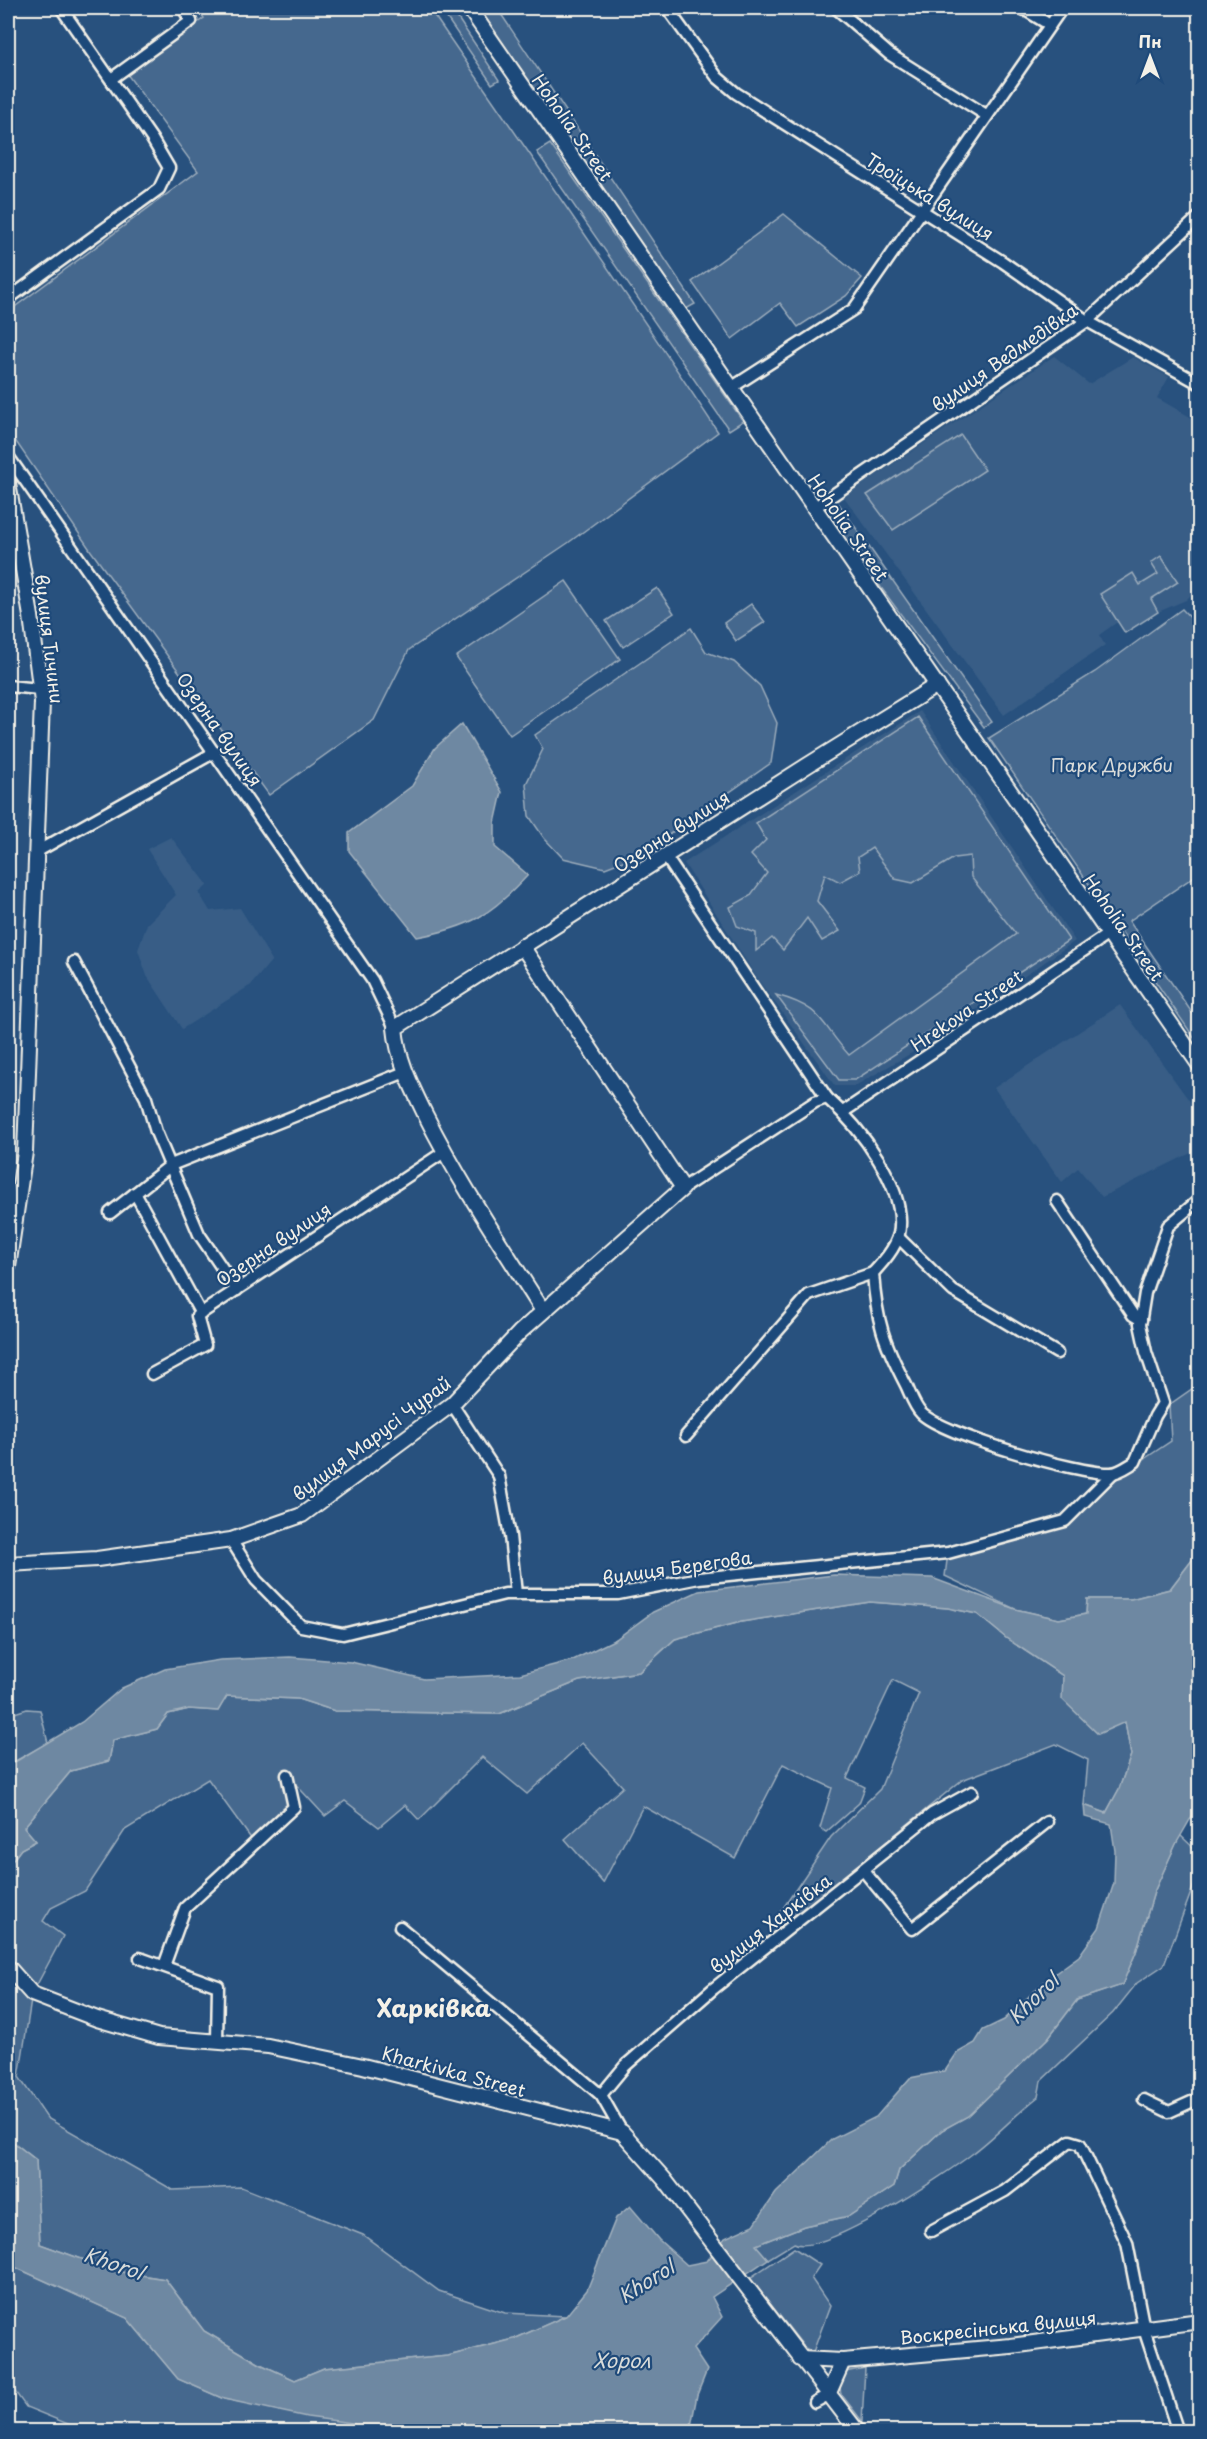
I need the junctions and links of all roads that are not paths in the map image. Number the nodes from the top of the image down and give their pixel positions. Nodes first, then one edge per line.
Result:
1 (61, 8) edge
2 (183, 8) edge
3 (469, 8) edge
4 (667, 8) edge
5 (836, 8) edge
6 (1022, 8) edge
7 (1062, 8) edge
8 (1050, 25) junction
9 (111, 79) junction
10 (986, 115) junction
11 (920, 209) junction
12 (1200, 216) edge
13 (8, 300) edge
14 (1087, 321) junction
15 (1200, 384) edge
16 (731, 388) junction
17 (8, 456) edge
18 (8, 483) edge
19 (814, 508) junction
20 (8, 686) edge
21 (937, 686) junction
22 (40, 689) junction
23 (215, 752) junction
24 (38, 851) junction
25 (666, 856) junction
26 (1107, 935) junction
27 (522, 946) junction
28 (74, 962) dead end
29 (395, 1028) junction
30 (1200, 1066) edge
31 (405, 1072) junction
32 (827, 1098) junction
33 (843, 1112) junction
34 (444, 1152) junction
35 (171, 1165) junction
36 (683, 1188) junction
37 (135, 1193) junction
38 (1200, 1199) edge
39 (1057, 1201) dead end
40 (110, 1213) dead end
41 (898, 1237) junction
42 (8, 1267) edge
43 (873, 1273) junction
44 (237, 1290) junction
45 (543, 1311) junction
46 (201, 1314) junction
47 (1141, 1320) junction
48 (1058, 1353) dead end
49 (152, 1374) dead end
50 (452, 1404) junction
51 (686, 1436) dead end
52 (1113, 1473) junction
53 (231, 1540) junction
54 (8, 1564) edge
55 (516, 1594) junction
56 (287, 1775) dead end
57 (972, 1792) dead end
58 (1047, 1822) dead end
59 (863, 1870) junction
60 (400, 1927) dead end
61 (140, 1958) dead end
62 (164, 1966) junction
63 (8, 1967) edge
64 (217, 2041) junction
65 (601, 2095) junction
66 (1200, 2097) edge
67 (1144, 2100) dead end
68 (622, 2132) junction
69 (931, 2231) dead end
70 (1200, 2321) edge
71 (1144, 2329) junction
72 (800, 2359) junction
73 (843, 2361) junction
74 (828, 2395) junction
75 (815, 2402) dead end
76 (858, 2432) edge
77 (1178, 2432) edge

1 - 9 street
2 - 9 street
3 - 16 street, Hoholia Street
4 - 11 street, Троїцька вулиця
5 - 10 street
6 - 8 street
7 - 8 street
8 - 10 street
9 - 13 street
10 - 11 street
11 - 14 street, Троїцька вулиця
11 - 16 street
12 - 14 street, вулиця Ведмедівка
14 - 15 street, Троїцька вулиця
14 - 19 street, вулиця Ведмедівка
16 - 19 street, Hoholia Street
17 - 23 street, Озерна вулиця
18 - 22 street, вулиця Тичини
19 - 21 street, Hoholia Street
20 - 22 street
21 - 25 street, Озерна вулиця
21 - 26 street, Hoholia Street
22 - 24 street, вулиця Тичини
23 - 24 street
23 - 29 street, Озерна вулиця
24 - 42 street, вулиця Тичини
25 - 27 street, Озерна вулиця
25 - 32 street
26 - 30 street, Hoholia Street
26 - 33 street, Hrekova Street
27 - 29 street, Озерна вулиця
27 - 36 street
28 - 35 street
29 - 31 street, Озерна вулиця
31 - 34 street, Озерна вулиця
31 - 35 street
32 - 33 street
32 - 36 street, вулиця Марусі Чурай
33 - 41 street
34 - 44 street, Озерна вулиця
34 - 45 street, Озерна вулиця
35 - 37 street
35 - 44 street
36 - 45 street, вулиця Марусі Чурай
37 - 40 street
37 - 46 street
38 - 47 street
39 - 47 street
41 - 43 street
41 - 48 street
43 - 51 street
43 - 52 street
44 - 46 street, Озерна вулиця
45 - 50 street, вулиця Марусі Чурай
46 - 49 street
47 - 52 street, вулиця Берегова
50 - 53 street, вулиця Марусі Чурай
50 - 55 street
52 - 55 street, вулиця Берегова
53 - 54 street, вулиця Марусі Чурай
53 - 55 street, вулиця Берегова
56 - 62 street
57 - 59 street, вулиця Харківка
58 - 59 street
59 - 65 street, вулиця Харківка
60 - 65 street
61 - 62 street
62 - 64 street
63 - 64 street, Kharkivka Street
64 - 68 street, Kharkivka Street
65 - 68 street
66 - 67 street
68 - 72 street
69 - 71 street
70 - 71 street, Воскресінська вулиця
71 - 73 street, Воскресінська вулиця
71 - 77 street
72 - 73 street, Воскресінська вулиця
72 - 74 street
73 - 74 street
74 - 75 street
74 - 76 street

